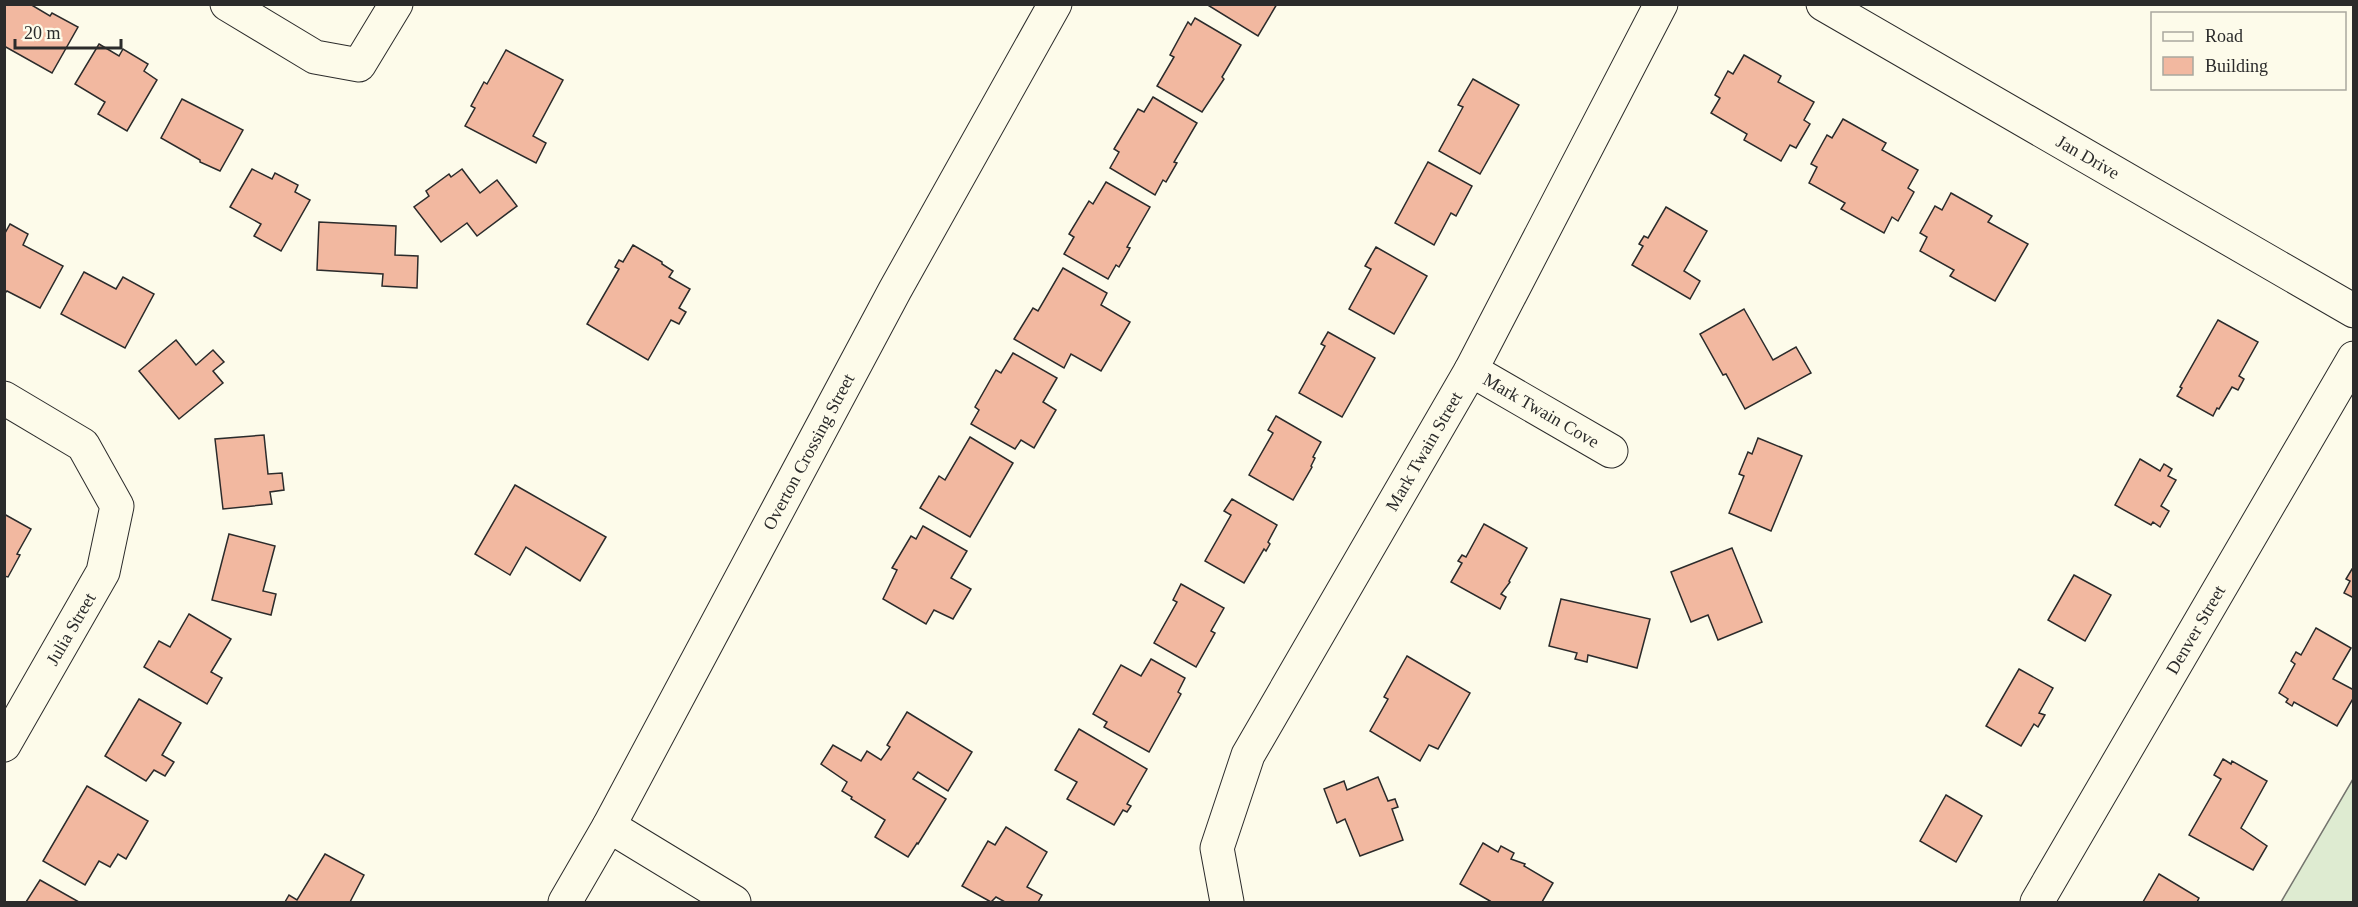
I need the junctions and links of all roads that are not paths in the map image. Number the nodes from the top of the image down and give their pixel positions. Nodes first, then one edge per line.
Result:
1 (227, 4) edge
2 (396, 4) edge
3 (1055, 4) edge
4 (1661, 4) edge
5 (1823, 4) edge
6 (2354, 311) edge
7 (2354, 358) edge
8 (1471, 370) junction
9 (4, 398) edge
10 (1611, 451) dead end
11 (4, 745) edge
12 (609, 826) junction
13 (566, 903) edge
14 (734, 903) edge
15 (1227, 903) edge
16 (2037, 903) edge

1 - 2 street
3 - 12 street, Overton Crossing Street
4 - 8 street, Mark Twain Street
5 - 6 street, Jan Drive
7 - 16 street, Denver Street
8 - 10 street, Mark Twain Cove
8 - 15 street, Mark Twain Street
9 - 11 street, Julia Street
12 - 13 street, Overton Crossing Street
12 - 14 street

